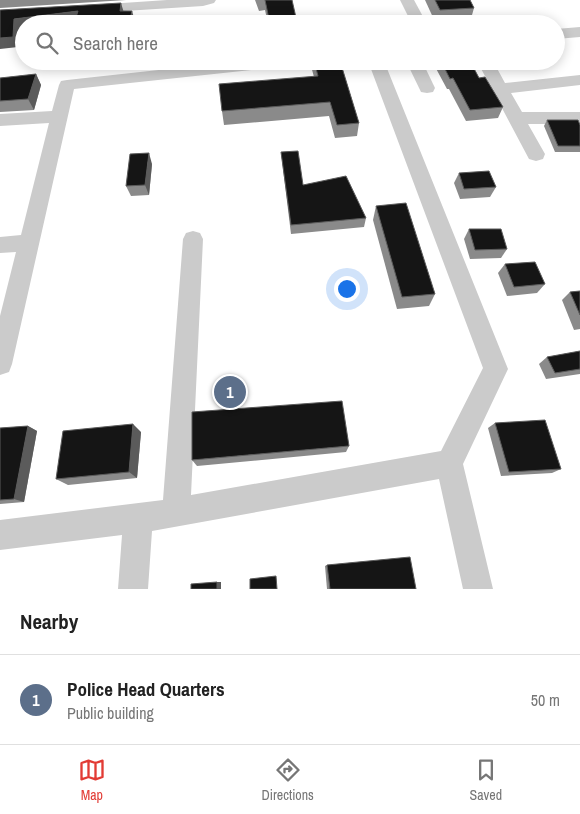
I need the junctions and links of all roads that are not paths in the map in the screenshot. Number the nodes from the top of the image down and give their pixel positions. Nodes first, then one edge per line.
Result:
1 (210, 0) edge
2 (407, 0) edge
3 (77, 10) edge
4 (415, 15) edge
5 (580, 32) edge
6 (565, 33) edge
7 (202, 70) edge
8 (380, 70) edge
9 (418, 70) edge
10 (490, 70) edge
11 (580, 80) edge
12 (427, 88) dead end
13 (501, 89) junction
14 (60, 116) junction
15 (517, 118) junction
16 (580, 118) edge
17 (0, 120) edge
18 (536, 154) dead end
19 (194, 239) dead end
20 (29, 243) junction
21 (0, 245) edge
22 (0, 364) edge
23 (449, 463) junction
24 (176, 513) junction
25 (138, 519) junction
26 (0, 535) edge
27 (133, 589) edge
28 (478, 589) edge

1 - 3 street
2 - 4 street
5 - 6 street
7 - 14 street
8 - 23 street
9 - 12 street
10 - 13 street
11 - 13 street
13 - 15 street
14 - 17 street
14 - 20 street
15 - 16 street
15 - 18 street
19 - 24 street
20 - 21 street
20 - 22 street
23 - 24 street
23 - 28 street
24 - 25 street
25 - 26 street
25 - 27 street

